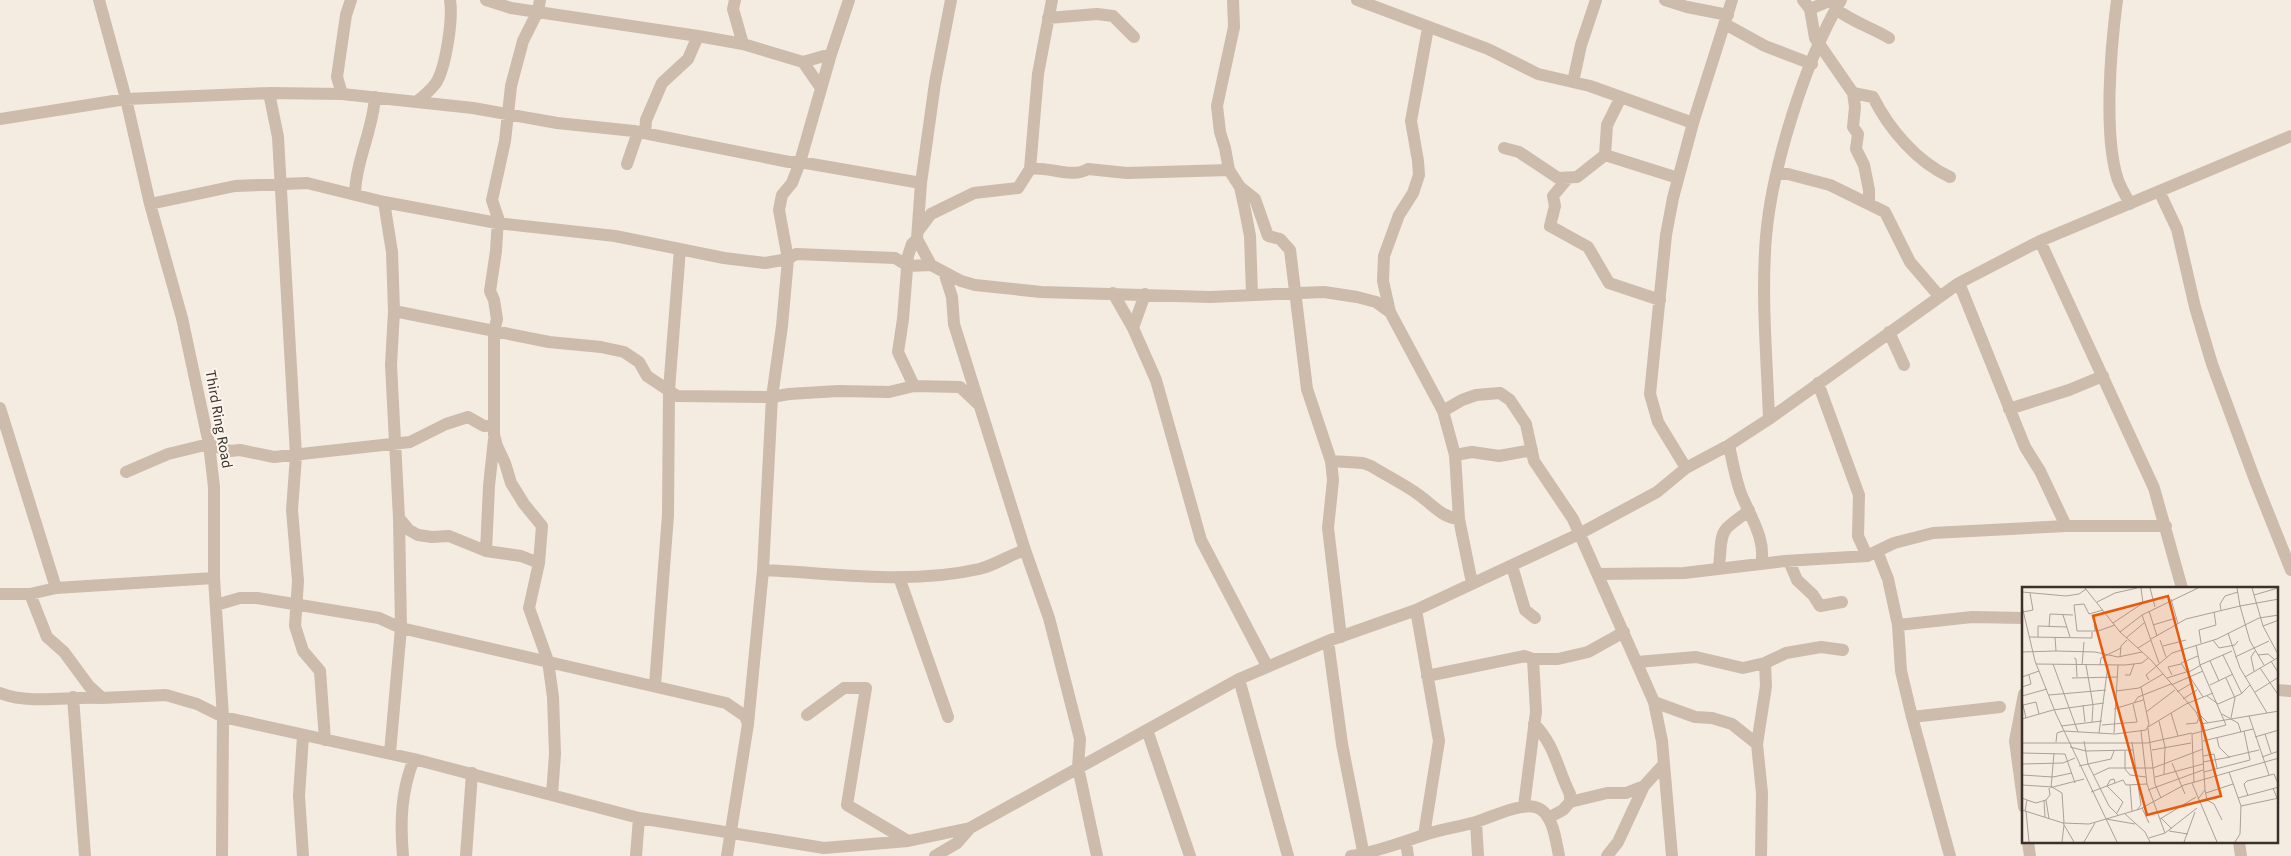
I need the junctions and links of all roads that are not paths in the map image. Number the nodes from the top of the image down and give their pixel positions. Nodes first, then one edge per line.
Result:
1 (99, 0) edge
2 (351, 0) edge
3 (450, 0) edge
4 (486, 0) edge
5 (735, 0) edge
6 (849, 0) edge
7 (951, 0) edge
8 (1052, 0) edge
9 (1233, 0) edge
10 (1357, 0) edge
11 (1596, 0) edge
12 (1666, 0) edge
13 (1732, 0) edge
14 (2117, 0) edge
15 (1836, 3) edge
16 (1806, 4) edge
17 (539, 6) edge
18 (1048, 18) junction
19 (1726, 19) junction
20 (1428, 28) junction
21 (698, 36) junction
22 (1134, 36) dead end
23 (1889, 38) dead end
24 (743, 44) junction
25 (1820, 44) junction
26 (831, 54) junction
27 (803, 62) junction
28 (1812, 64) junction
29 (1573, 82) junction
30 (821, 88) junction
31 (269, 93) junction
32 (1853, 93) junction
33 (342, 94) junction
34 (375, 97) junction
35 (1621, 97) junction
36 (126, 98) junction
37 (416, 102) junction
38 (506, 114) junction
39 (0, 119) edge
40 (1693, 123) junction
41 (641, 132) junction
42 (2291, 136) edge
43 (1504, 148) dead end
44 (1605, 155) junction
45 (800, 162) junction
46 (627, 164) dead end
47 (1030, 169) junction
48 (1229, 170) junction
49 (1777, 174) junction
50 (1950, 176) dead end
51 (1568, 178) junction
52 (1678, 178) junction
53 (922, 183) junction
54 (279, 186) junction
55 (1240, 187) junction
56 (2159, 191) junction
57 (355, 194) junction
58 (384, 202) junction
59 (1869, 203) junction
60 (150, 204) junction
61 (2130, 204) junction
62 (497, 223) junction
63 (918, 235) junction
64 (2040, 241) junction
65 (680, 249) junction
66 (788, 259) junction
67 (908, 266) junction
68 (931, 266) junction
69 (944, 272) junction
70 (1959, 283) junction
71 (1294, 292) junction
72 (1113, 293) junction
73 (1145, 294) junction
74 (1252, 294) junction
75 (1940, 296) junction
76 (1660, 300) junction
77 (394, 311) junction
78 (1390, 312) junction
79 (1133, 328) junction
80 (494, 331) junction
81 (1889, 332) junction
82 (1904, 365) dead end
83 (969, 372) junction
84 (2103, 376) junction
85 (1818, 383) junction
86 (914, 386) junction
87 (960, 387) junction
88 (669, 390) junction
89 (772, 398) junction
90 (979, 405) junction
91 (0, 408) edge
92 (2009, 409) junction
93 (1444, 411) junction
94 (1770, 420) junction
95 (494, 430) junction
96 (394, 443) junction
97 (209, 444) junction
98 (1729, 445) junction
99 (1532, 450) junction
100 (1455, 455) junction
101 (296, 456) junction
102 (1331, 461) junction
103 (1686, 468) junction
104 (126, 472) dead end
105 (1749, 510) junction
106 (399, 518) junction
107 (1459, 519) junction
108 (2066, 526) junction
109 (2166, 526) junction
110 (1580, 534) junction
111 (1025, 550) junction
112 (486, 551) junction
113 (1872, 554) junction
114 (1789, 561) junction
115 (539, 563) junction
116 (1761, 564) junction
117 (1512, 566) junction
118 (1718, 569) junction
119 (763, 570) junction
120 (2291, 570) edge
121 (1599, 574) junction
122 (899, 577) junction
123 (214, 578) junction
124 (1472, 583) junction
125 (2182, 587) edge
126 (56, 588) junction
127 (0, 594) edge
128 (30, 594) junction
129 (1842, 602) dead end
130 (296, 604) junction
131 (216, 605) junction
132 (1416, 610) junction
133 (1535, 618) dead end
134 (2022, 618) edge
135 (1898, 625) junction
136 (401, 628) junction
137 (1624, 632) junction
138 (1335, 639) junction
139 (1843, 650) dead end
140 (1533, 659) junction
141 (548, 661) junction
142 (1637, 662) junction
143 (1765, 663) junction
144 (1267, 666) junction
145 (1427, 676) junction
146 (1239, 679) junction
147 (654, 685) junction
148 (2278, 690) edge
149 (2291, 690) edge
150 (0, 693) edge
151 (73, 697) junction
152 (102, 698) junction
153 (1654, 702) junction
154 (2022, 704) edge
155 (2000, 707) dead end
156 (807, 715) dead end
157 (223, 717) junction
158 (948, 717) dead end
159 (1912, 717) junction
160 (748, 724) junction
161 (1534, 724) junction
162 (1147, 730) junction
163 (303, 736) junction
164 (325, 740) junction
165 (1757, 744) junction
166 (390, 753) junction
167 (414, 759) junction
168 (1664, 764) junction
169 (1078, 767) junction
170 (472, 773) junction
171 (1644, 786) junction
172 (2022, 792) edge
173 (552, 795) junction
174 (1570, 802) junction
175 (1524, 806) junction
176 (639, 818) junction
177 (1548, 818) junction
178 (1476, 822) junction
179 (970, 828) junction
180 (730, 834) junction
181 (1424, 835) junction
182 (908, 841) junction
183 (1406, 842) junction
184 (824, 852) edge
185 (1359, 855) edge
186 (85, 856) edge
187 (222, 856) edge
188 (303, 856) edge
189 (402, 856) edge
190 (466, 856) edge
191 (636, 856) edge
192 (727, 856) edge
193 (935, 856) edge
194 (1097, 856) edge
195 (1190, 856) edge
196 (1288, 856) edge
197 (1408, 856) edge
198 (1478, 856) edge
199 (1559, 856) edge
200 (1607, 856) edge
201 (1672, 856) edge
202 (1761, 856) edge
203 (1950, 856) edge

1 - 36 street, Third Ring Road
2 - 33 street
3 - 37 street
4 - 17 street
5 - 24 street
6 - 26 street
7 - 53 street
8 - 18 street
9 - 48 street
10 - 20 street
11 - 29 street
12 - 19 street
13 - 19 street
14 - 61 street
15 - 16 street
15 - 23 street
15 - 25 street
16 - 25 street
17 - 21 street
17 - 38 street
18 - 22 street
18 - 47 street
19 - 28 street
19 - 40 street
20 - 29 street
20 - 78 street
21 - 24 street
21 - 41 street
24 - 27 street
25 - 28 street
25 - 32 street
26 - 27 street
26 - 30 street
27 - 30 street
28 - 49 street
29 - 35 street
30 - 45 street
31 - 33 street
31 - 36 street
31 - 54 street
32 - 50 street
32 - 59 street
33 - 34 street
34 - 37 street
34 - 57 street
35 - 40 street
35 - 44 street
36 - 39 street
36 - 60 street, Third Ring Road
37 - 38 street
38 - 41 street
38 - 62 street
40 - 52 street
41 - 45 street
41 - 46 street
42 - 56 street
43 - 51 street
44 - 51 street
44 - 52 street
45 - 53 street
45 - 66 street
47 - 48 street
47 - 63 street
48 - 55 street
49 - 59 street
49 - 94 street
51 - 76 street
52 - 76 street
53 - 63 street
54 - 57 street
54 - 60 street
54 - 101 street
55 - 71 street
55 - 74 street
56 - 61 street
56 - 120 street
57 - 58 street
58 - 62 street
58 - 77 street
59 - 75 street
60 - 97 street, Third Ring Road
61 - 64 street
62 - 65 street
62 - 80 street
63 - 67 street
63 - 68 street
64 - 70 street
64 - 84 street
65 - 66 street
65 - 88 street
66 - 67 street
66 - 89 street
67 - 68 street
67 - 86 street
68 - 69 street
69 - 72 street
69 - 83 street
70 - 75 street
70 - 92 street
71 - 74 street
71 - 78 street
71 - 102 street
72 - 73 street
72 - 79 street
73 - 74 street
73 - 79 street
75 - 81 street
76 - 103 street
77 - 80 street
77 - 96 street
78 - 93 street
79 - 144 street
80 - 88 street
80 - 95 street
81 - 82 street
81 - 85 street
83 - 87 street
83 - 90 street
84 - 92 street
84 - 109 street
85 - 94 street
85 - 113 street
86 - 87 street
86 - 89 street
87 - 90 street
88 - 89 street
88 - 147 street
89 - 119 street
90 - 111 street
91 - 126 street
92 - 108 street
93 - 99 street
93 - 100 street
94 - 98 street
95 - 96 street
95 - 112 street
95 - 115 street
96 - 101 street
96 - 106 street
97 - 101 street
97 - 104 street
97 - 123 street, Third Ring Road
98 - 103 street
98 - 105 street
99 - 100 street
99 - 110 street
100 - 107 street
101 - 130 street
102 - 107 street
102 - 138 street
103 - 110 street
105 - 116 street
105 - 118 street
106 - 112 street
106 - 136 street
107 - 124 street
108 - 109 street
108 - 113 street
109 - 125 street
110 - 117 street
110 - 121 street
111 - 122 street
111 - 169 street
112 - 115 street
113 - 114 street
113 - 135 street
114 - 116 street
114 - 129 street
115 - 141 street
116 - 118 street
117 - 124 street
117 - 133 street
118 - 121 street
119 - 122 street
119 - 160 street
121 - 137 street
122 - 158 street
123 - 126 street
123 - 131 street, Third Ring Road
124 - 132 street
126 - 128 street
127 - 128 street
128 - 152 street
130 - 131 street
130 - 136 street
130 - 164 street
131 - 157 street, Third Ring Road
132 - 138 street
132 - 145 street
134 - 135 street
135 - 159 street
136 - 141 street
136 - 166 street
137 - 140 street
137 - 142 street
138 - 144 street
138 - 185 street
139 - 143 street
140 - 145 street
140 - 161 street
141 - 147 street
141 - 173 street
142 - 143 street
142 - 153 street
143 - 165 street
144 - 146 street
145 - 181 street
146 - 162 street
146 - 196 street
147 - 160 street
148 - 149 street
150 - 151 street
151 - 152 street
151 - 186 street
152 - 157 street
153 - 165 street
153 - 168 street
154 - 172 street
155 - 159 street
156 - 182 street
157 - 163 street
157 - 187 street, Third Ring Road
159 - 203 street
160 - 180 street
161 - 174 street
161 - 175 street
162 - 169 street
162 - 195 street
163 - 164 street
163 - 188 street
164 - 166 street
165 - 202 street
166 - 167 street
167 - 170 street
167 - 189 street
168 - 171 street
168 - 201 street
169 - 179 street
169 - 194 street
170 - 173 street
170 - 190 street
171 - 174 street
171 - 200 street
173 - 176 street
174 - 177 street
175 - 177 street
175 - 178 street
176 - 180 street
176 - 191 street
177 - 199 street
178 - 181 street
178 - 198 street
179 - 182 street
179 - 193 street
180 - 184 street
180 - 192 street
181 - 183 street
182 - 184 street
183 - 185 street
183 - 197 street

